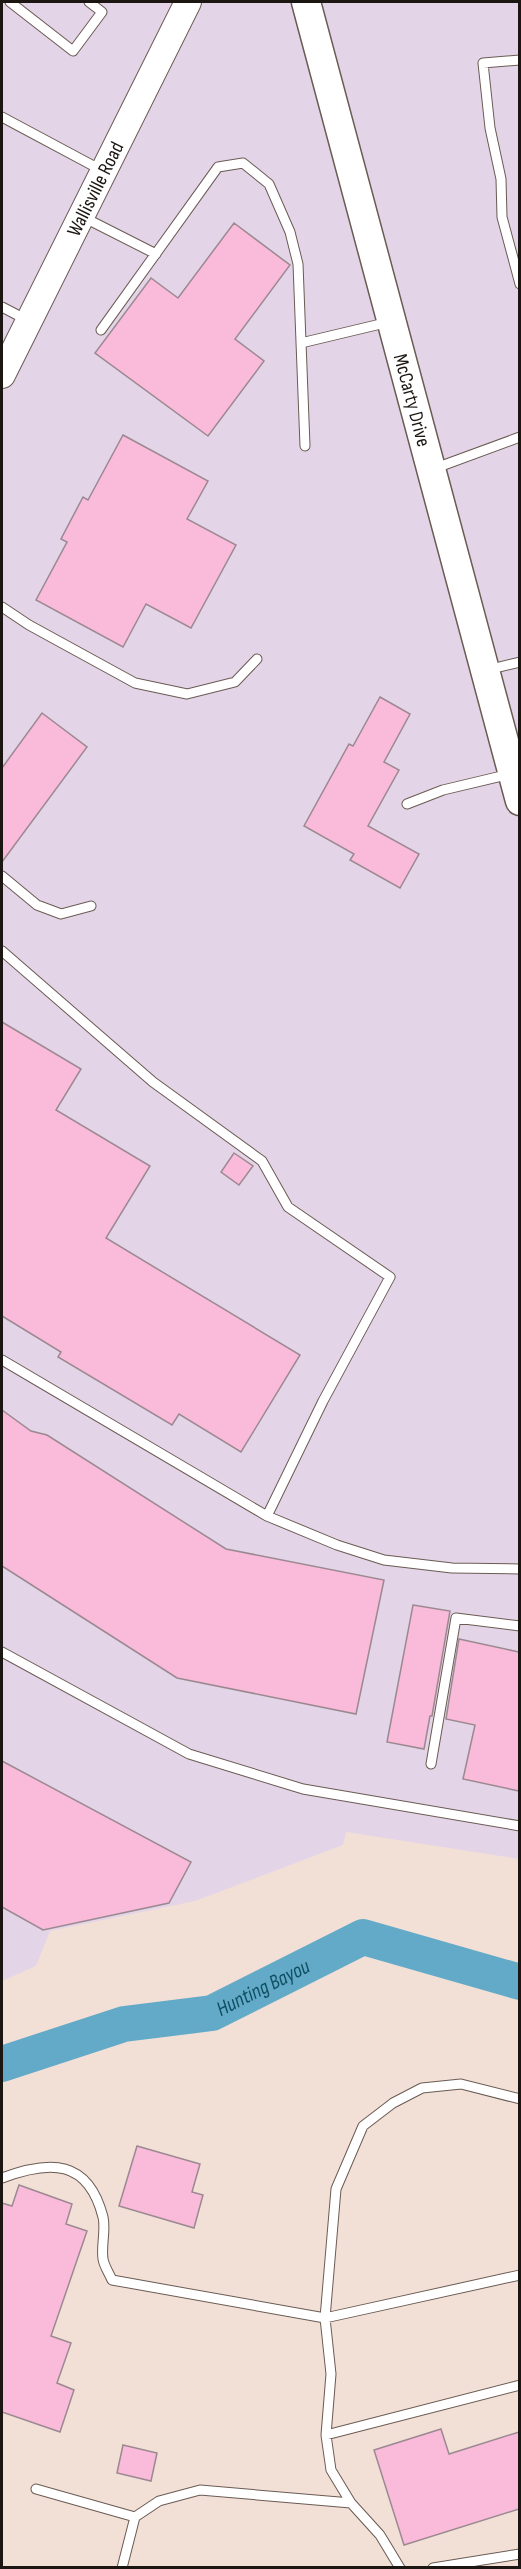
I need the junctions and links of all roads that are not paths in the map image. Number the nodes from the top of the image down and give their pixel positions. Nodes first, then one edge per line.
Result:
1 (10, 2) edge
2 (89, 2) edge
3 (188, 2) edge
4 (306, 2) edge
5 (519, 60) edge
6 (2, 117) edge
7 (104, 171) junction
8 (81, 216) junction
9 (156, 254) junction
10 (519, 284) edge
11 (2, 308) edge
12 (29, 321) junction
13 (391, 322) junction
14 (101, 330) dead end
15 (301, 343) junction
16 (2, 375) edge
17 (519, 437) edge
18 (305, 446) dead end
19 (431, 470) junction
20 (2, 607) edge
21 (257, 658) dead end
22 (519, 662) edge
23 (484, 670) junction
24 (517, 793) edge
25 (407, 804) dead end
26 (2, 876) edge
27 (91, 906) dead end
28 (2, 951) edge
29 (2, 1360) edge
30 (267, 1516) junction
31 (519, 1569) edge
32 (519, 1626) edge
33 (2, 1652) edge
34 (431, 1764) dead end
35 (519, 1826) edge
36 (519, 2099) edge
37 (2, 2178) edge
38 (519, 2275) edge
39 (325, 2318) junction
40 (519, 2385) edge
41 (326, 2435) junction
42 (36, 2489) dead end
43 (351, 2503) junction
44 (135, 2517) junction
45 (519, 2554) edge
46 (122, 2568) edge
47 (400, 2568) edge
48 (433, 2568) edge

1 - 2 lane
3 - 7 main road, Wallisville Road
4 - 13 main road, McCarty Drive
5 - 10 lane
6 - 7 lane
7 - 8 main road, Wallisville Road
8 - 9 lane
8 - 12 main road, Wallisville Road
9 - 14 lane
9 - 15 lane
11 - 12 lane
12 - 16 main road, Wallisville Road
13 - 15 lane
13 - 19 main road, McCarty Drive
15 - 18 lane
17 - 19 lane
19 - 23 main road, McCarty Drive
20 - 21 lane
22 - 23 lane
23 - 24 main road, McCarty Drive
24 - 25 lane
26 - 27 lane
28 - 30 lane
29 - 30 lane
30 - 31 lane
32 - 34 lane
33 - 35 lane
36 - 39 lane
37 - 39 lane
38 - 39 lane
39 - 41 lane
40 - 41 lane
41 - 43 lane
42 - 44 lane
43 - 44 lane
43 - 47 lane
44 - 46 lane
45 - 48 lane

